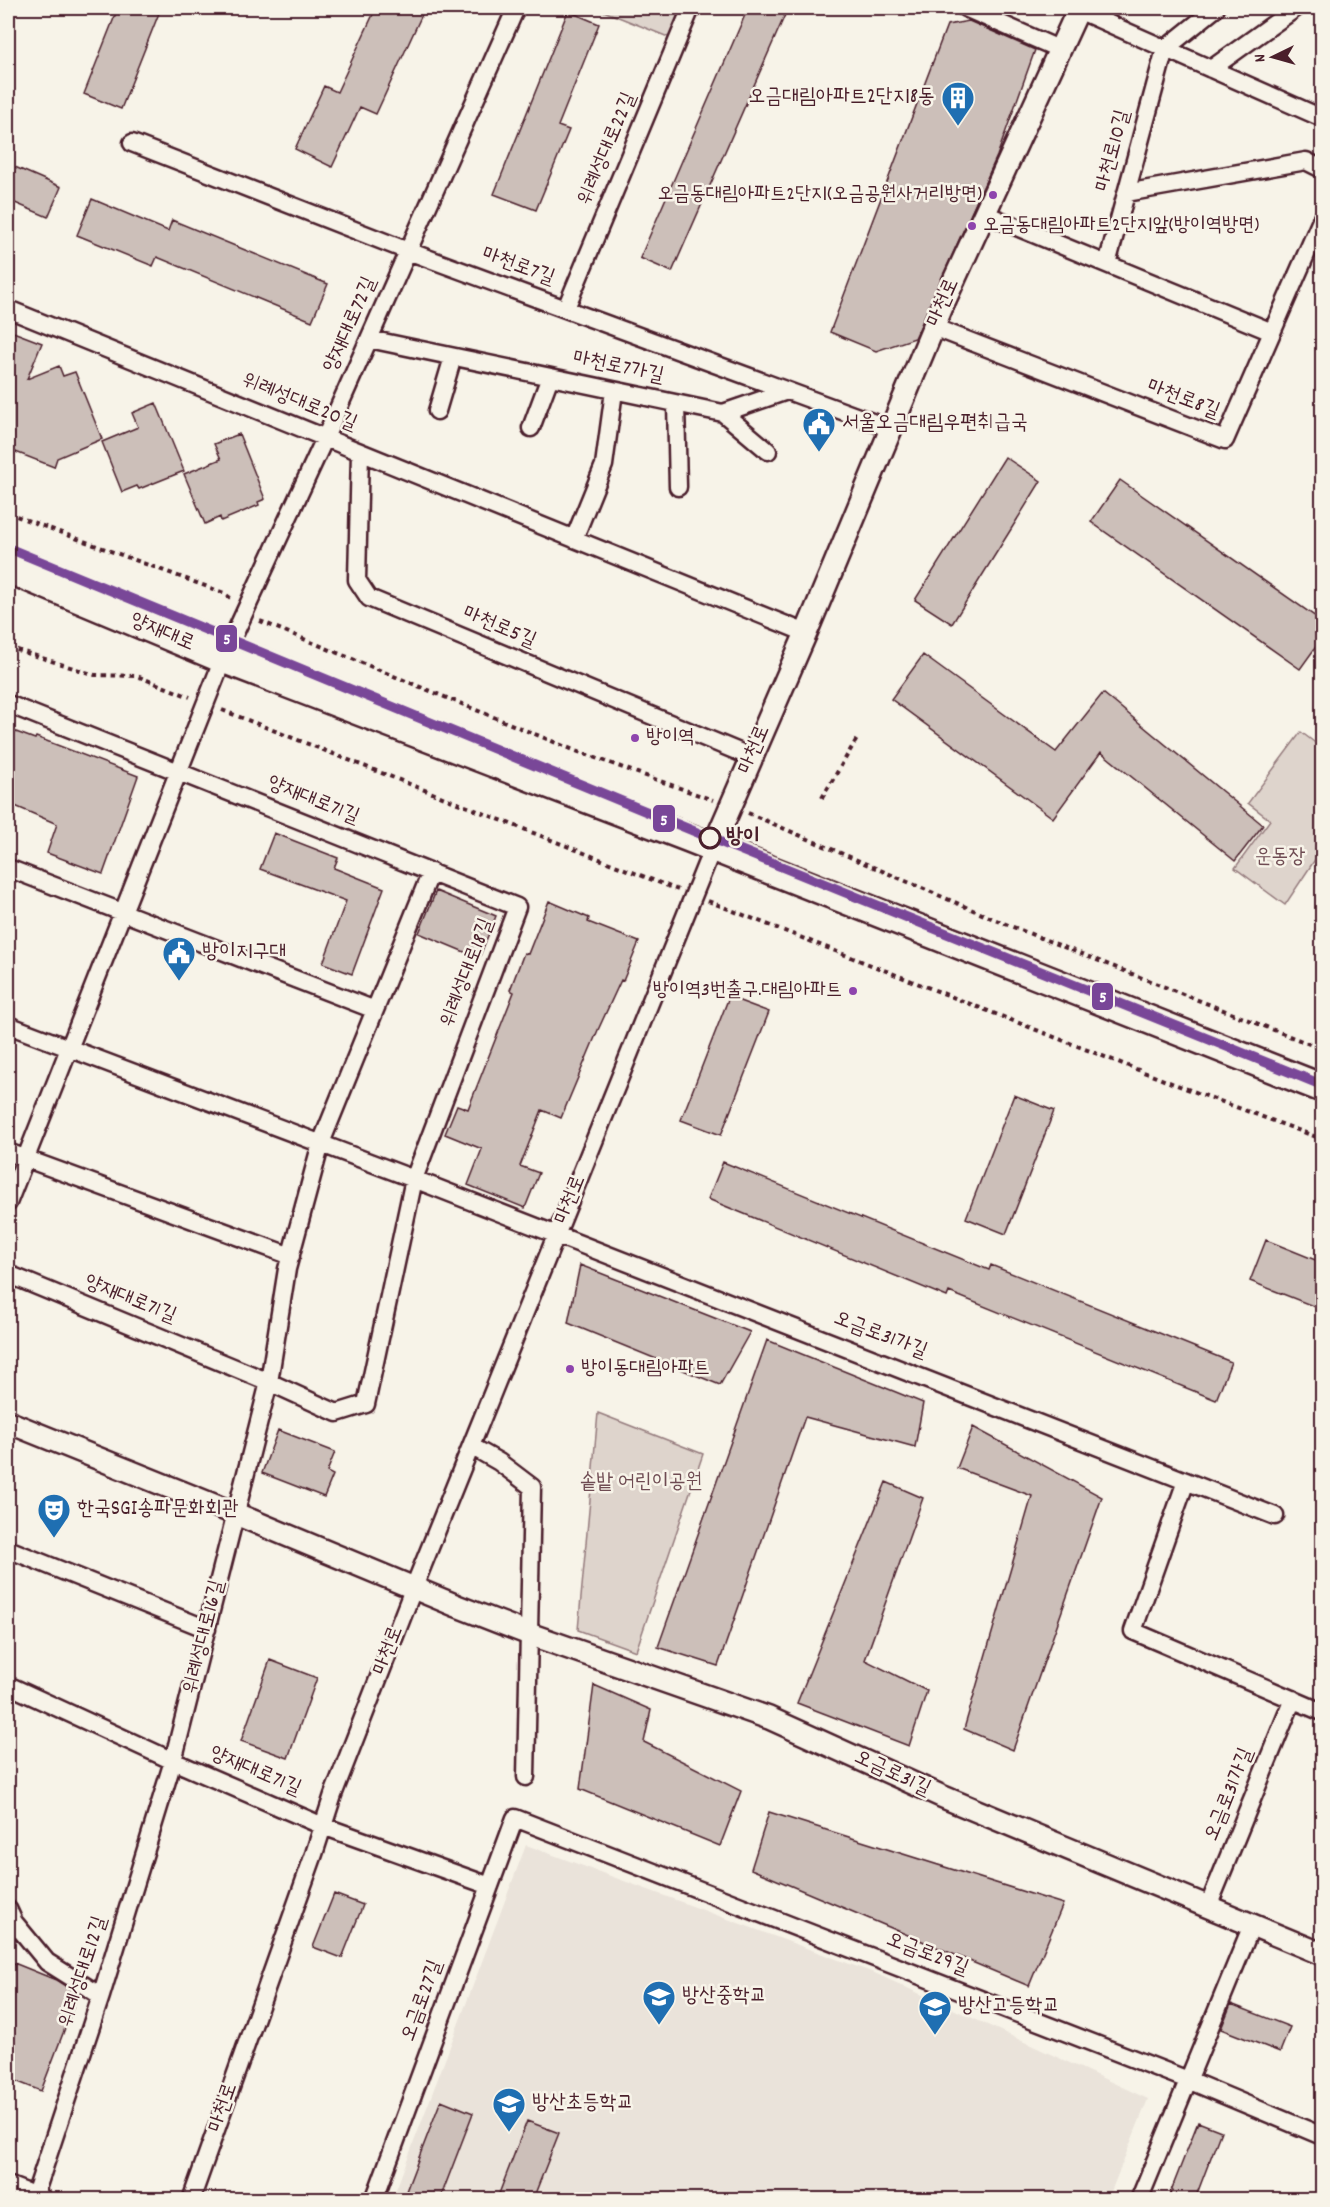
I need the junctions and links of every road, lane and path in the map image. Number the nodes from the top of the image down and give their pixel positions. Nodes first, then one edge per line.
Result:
1 (516, 8) edge
2 (691, 8) edge
3 (965, 8) edge
4 (1216, 8) edge
5 (1296, 8) edge
6 (1079, 9) edge
7 (1165, 49) junction
8 (1061, 50) junction
9 (1211, 69) junction
10 (1323, 118) edge
11 (132, 143) dead end
12 (1323, 169) edge
13 (1126, 193) junction
14 (985, 214) junction
15 (1323, 218) edge
16 (408, 251) junction
17 (1107, 264) junction
18 (566, 308) junction
19 (8, 309) edge
20 (933, 327) junction
21 (1272, 332) junction
22 (369, 339) junction
23 (453, 357) junction
24 (550, 377) junction
25 (614, 391) junction
26 (787, 391) junction
27 (676, 404) junction
28 (437, 411) dead end
29 (723, 413) junction
30 (531, 428) dead end
31 (891, 429) junction
32 (325, 438) junction
33 (768, 451) dead end
34 (360, 452) junction
35 (678, 487) dead end
36 (8, 513) edge
37 (574, 539) junction
38 (8, 569) edge
39 (245, 611) junction
40 (806, 633) junction
41 (8, 647) edge
42 (223, 659) junction
43 (205, 703) junction
44 (8, 704) edge
45 (858, 736) dead end
46 (751, 757) junction
47 (178, 772) junction
48 (822, 798) dead end
49 (730, 806) junction
50 (713, 847) junction
51 (8, 868) edge
52 (431, 872) junction
53 (693, 895) junction
54 (123, 912) junction
55 (375, 1010) junction
56 (8, 1025) edge
57 (69, 1049) junction
58 (1323, 1049) edge
59 (1323, 1088) edge
60 (1323, 1139) edge
61 (321, 1143) junction
62 (8, 1152) edge
63 (25, 1158) junction
64 (414, 1179) junction
65 (8, 1203) edge
66 (557, 1234) junction
67 (291, 1256) junction
68 (8, 1274) edge
69 (269, 1382) junction
70 (8, 1422) edge
71 (471, 1446) junction
72 (1186, 1481) junction
73 (236, 1514) junction
74 (1275, 1516) dead end
75 (8, 1548) edge
76 (414, 1587) junction
77 (207, 1629) junction
78 (530, 1634) junction
79 (8, 1685) edge
80 (1293, 1699) junction
81 (1323, 1712) edge
82 (173, 1761) junction
83 (526, 1777) dead end
84 (515, 1818) joint
85 (323, 1826) junction
86 (490, 1886) junction
87 (1208, 1907) junction
88 (8, 1909) edge
89 (1252, 1925) junction
90 (1323, 1954) edge
91 (101, 1996) junction
92 (1188, 2080) junction
93 (1323, 2136) edge
94 (8, 2185) edge
95 (40, 2197) edge
96 (191, 2199) edge
97 (374, 2199) edge
98 (1139, 2199) edge

1 - 16 street, 양재대로72길
2 - 18 street, 위례성대로22길
3 - 8 street
4 - 7 street
5 - 9 street
6 - 7 street
6 - 8 street, 마천로
7 - 9 street
7 - 13 street, 마천로10길
8 - 14 street, 마천로
9 - 10 street
11 - 16 street, 마천로7길
12 - 13 street
13 - 17 street, 마천로10길
14 - 17 street
14 - 20 street, 마천로
15 - 21 street, 마천로8길
16 - 18 street, 마천로7길
16 - 22 street, 양재대로72길
17 - 21 street
18 - 26 street, 마천로7길
19 - 32 street, 위례성대로20길
20 - 21 street, 마천로8길
20 - 31 street, 마천로
22 - 23 street, 마천로7가길
22 - 32 street, 양재대로72길
23 - 24 street, 마천로7가길
23 - 28 street
24 - 25 street, 마천로7가길
24 - 30 street, 마천로7가길
25 - 27 street, 마천로7가길
25 - 37 street
26 - 29 street, 마천로7가길
26 - 31 street, 마천로7길
27 - 29 street, 마천로7가길
27 - 35 street, 마천로7가길
29 - 33 street, 마천로7가길
31 - 40 street, 마천로
32 - 34 street, 위례성대로20길
32 - 39 street, 양재대로72길
34 - 37 street, 위례성대로20길
34 - 46 street, 마천로5길
36 - 39 path
37 - 40 street, 위례성대로20길
38 - 42 main road, 양재대로
39 - 42 street, 양재대로72길
39 - 49 path
40 - 46 street, 마천로
41 - 43 path
42 - 43 street
42 - 50 main road, 양재대로
43 - 47 street
43 - 53 path
44 - 47 street, 양재대로71길
45 - 48 path
46 - 49 street, 마천로
47 - 52 street, 양재대로71길
47 - 54 street
49 - 50 street, 마천로
49 - 58 path
50 - 53 street, 마천로
50 - 59 main road, 양재대로
51 - 54 street
52 - 55 street
52 - 64 street, 위례성대로18길
53 - 60 path
53 - 66 street, 마천로
54 - 55 street
54 - 57 street
55 - 61 street
56 - 57 street
57 - 61 street
57 - 63 street
61 - 64 street
61 - 67 street
62 - 63 street
63 - 65 street
63 - 67 street
64 - 66 street
64 - 69 street, 위례성대로18길
66 - 71 street, 마천로
66 - 72 street, 오금로31가길
67 - 69 street
68 - 69 street, 양재대로71길
69 - 73 street
70 - 73 street
71 - 76 street, 마천로
71 - 78 street
72 - 74 street, 오금로31가길
72 - 80 street
73 - 76 street
73 - 77 street, 위례성대로16길
75 - 77 street
76 - 78 street, 오금로31길
76 - 85 street, 마천로
77 - 82 street, 위례성대로16길
78 - 83 street
78 - 87 street, 오금로31길
79 - 82 street, 양재대로71길
80 - 81 street
80 - 87 street, 오금로31가길
82 - 85 street, 양재대로71길
82 - 91 street, 위례성대로12길
84 - 86 street, 오금로27길
84 - 92 street, 오금로29길
85 - 86 street, 양재대로71길
85 - 96 street, 마천로
86 - 97 street, 오금로27길
87 - 89 street, 오금로31길
88 - 91 street
89 - 90 street, 오금로31길
89 - 92 street
91 - 95 street, 위례성대로12길
92 - 93 street, 오금로29길
92 - 98 street
94 - 95 street, 위례성대로12길

